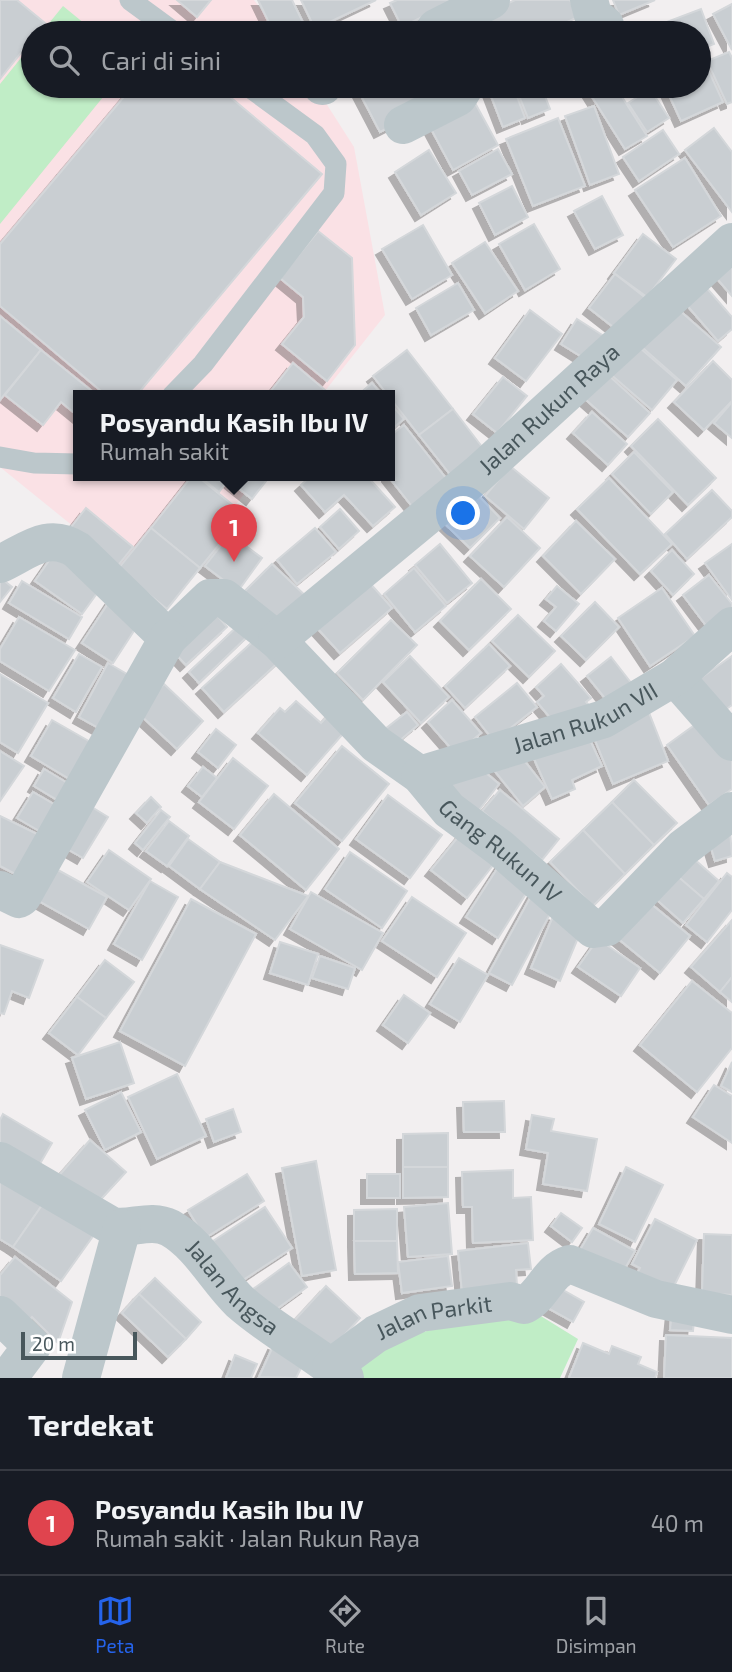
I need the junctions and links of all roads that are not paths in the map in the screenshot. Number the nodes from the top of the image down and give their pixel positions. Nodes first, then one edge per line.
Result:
1 (130, 0) edge
2 (491, 0) edge
3 (159, 21) edge
4 (452, 21) edge
5 (264, 98) edge
6 (456, 98) edge
7 (402, 125) dead end
8 (732, 242) edge
9 (178, 390) edge
10 (0, 457) edge
11 (73, 464) edge
12 (0, 564) edge
13 (732, 626) edge
14 (168, 638) junction
15 (277, 640) junction
16 (675, 677) junction
17 (732, 742) edge
18 (420, 775) junction
19 (732, 811) edge
20 (0, 890) edge
21 (0, 1161) edge
22 (117, 1228) junction
23 (0, 1315) edge
24 (732, 1315) edge
25 (338, 1372) edge
26 (8, 1378) edge
27 (81, 1378) edge

1 - 3 lane
2 - 4 street
5 - 9 lane
6 - 7 street
8 - 15 street, Jalan Rukun Raya
10 - 11 lane
12 - 14 street
13 - 16 street, Jalan Rukun VII
14 - 15 street
14 - 20 street
15 - 18 street, Gang Rukun IV
16 - 17 street
16 - 18 street, Jalan Rukun VII
18 - 19 street, Gang Rukun IV
21 - 22 street
22 - 25 street, Jalan Angsa
22 - 27 street
23 - 26 street
24 - 25 street, Jalan Parkit

